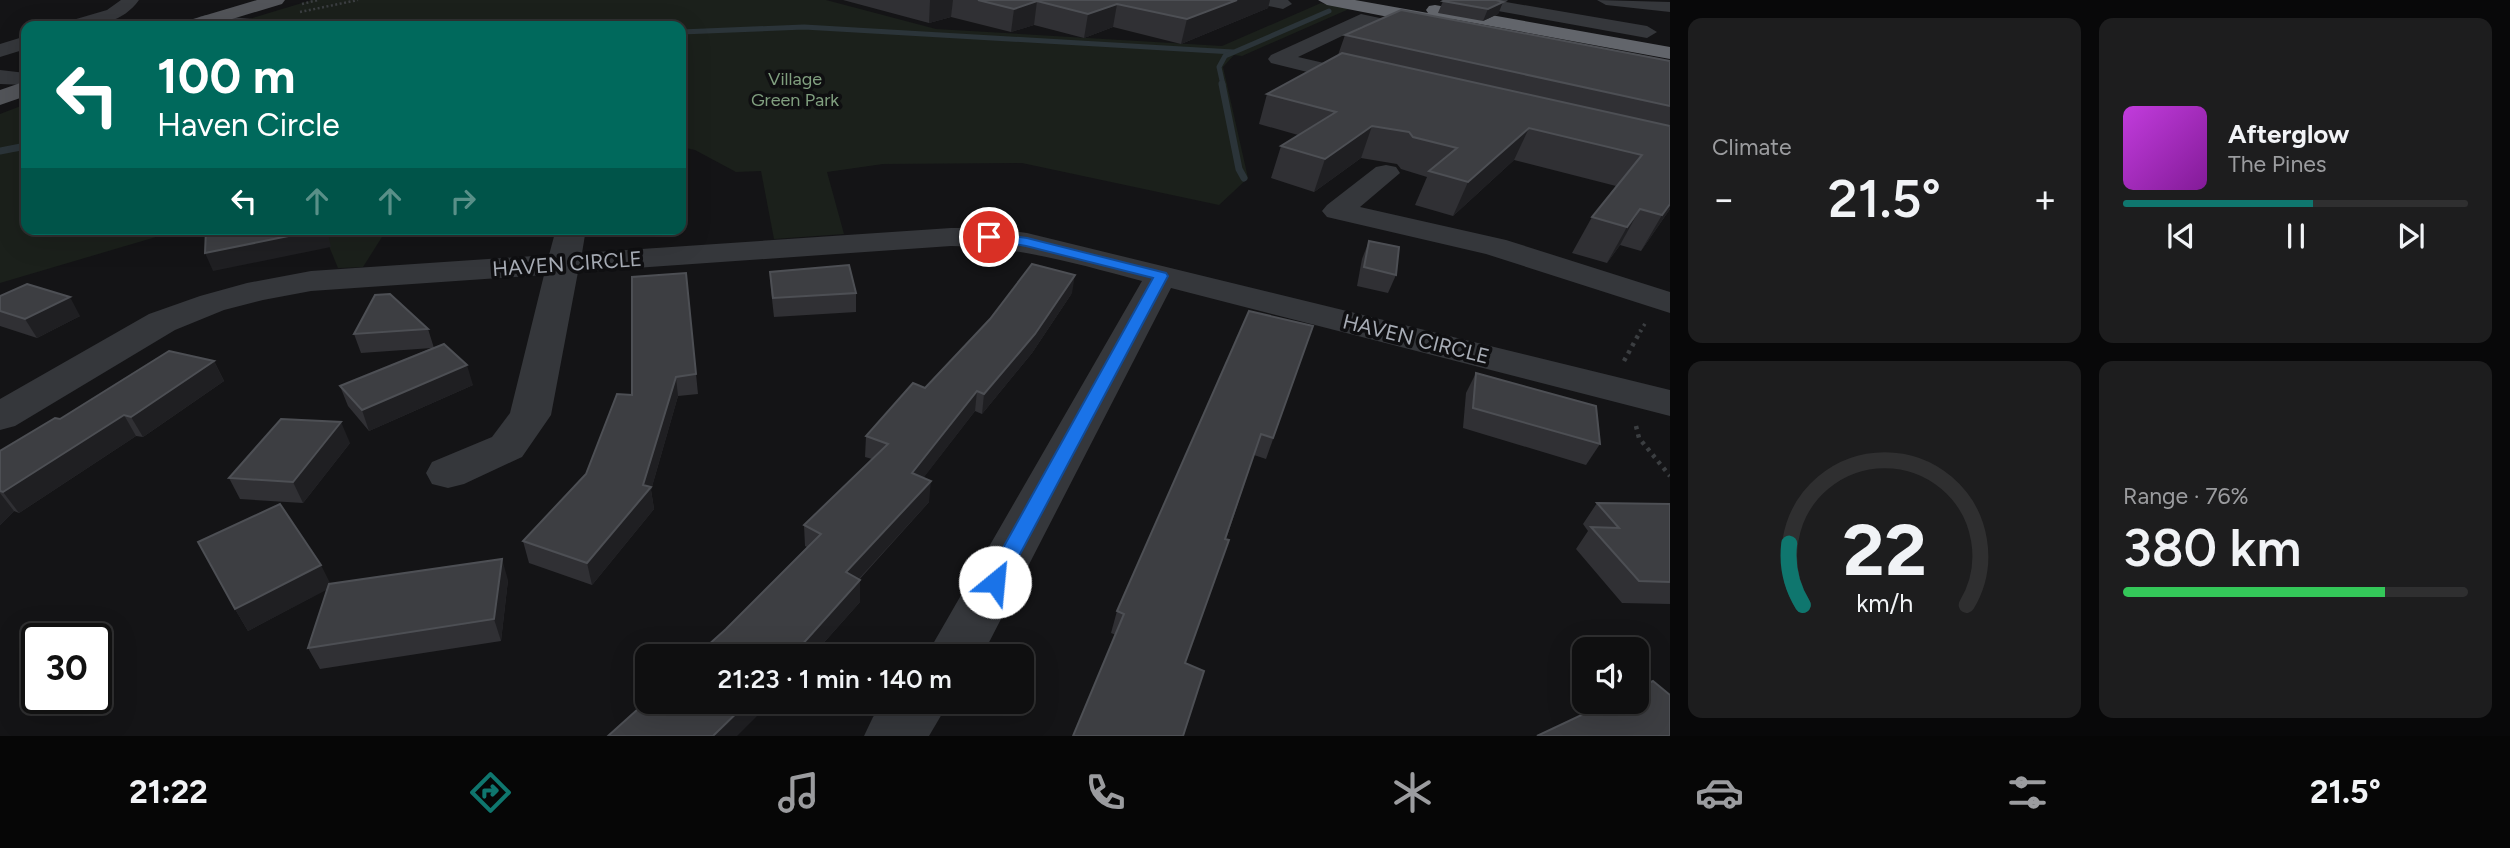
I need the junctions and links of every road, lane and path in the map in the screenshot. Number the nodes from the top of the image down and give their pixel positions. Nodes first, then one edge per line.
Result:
1 (130, 0) edge
2 (276, 0) edge
3 (1327, 0) edge
4 (1378, 0) edge
5 (1499, 0) edge
6 (1606, 0) edge
7 (1670, 9) edge
8 (88, 21) edge
9 (208, 21) edge
10 (1648, 31) junction
11 (1670, 34) edge
12 (1455, 39) edge
13 (21, 44) edge
14 (1631, 46) junction
15 (0, 51) edge
16 (1670, 54) edge
17 (1670, 65) edge
18 (1255, 71) dead end
19 (0, 77) edge
20 (21, 79) edge
21 (21, 90) edge
22 (0, 98) edge
23 (1386, 173) dead end
24 (567, 247) edge
25 (1161, 276) junction
26 (1670, 303) edge
27 (1670, 403) edge
28 (0, 417) edge
29 (448, 473) dead end
30 (961, 644) edge
31 (911, 714) edge
32 (894, 736) edge

1 - 8 street
2 - 9 main road
3 - 17 highway
4 - 14 highway
5 - 10 street
6 - 7 street
7 - 10 street
10 - 11 street
10 - 14 street
12 - 18 street
13 - 15 street
14 - 16 highway
19 - 20 street
21 - 22 main road
23 - 26 street
24 - 25 street, HAVEN CIRCLE
24 - 28 street, HAVEN CIRCLE
24 - 29 street
25 - 27 street, HAVEN CIRCLE
25 - 30 street
31 - 32 street

